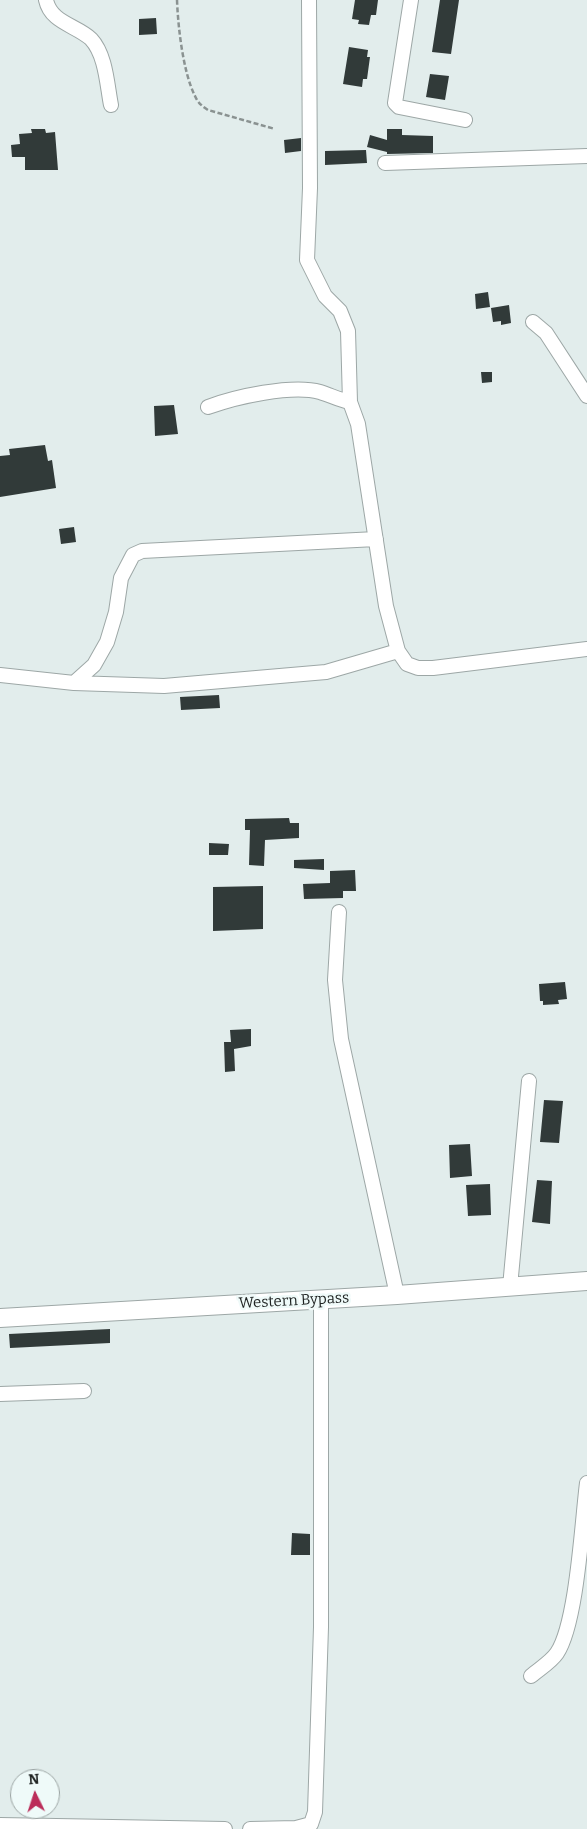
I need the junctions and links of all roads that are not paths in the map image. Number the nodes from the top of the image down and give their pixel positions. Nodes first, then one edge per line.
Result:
1 (46, 0) edge
2 (309, 0) edge
3 (411, 0) edge
4 (111, 105) dead end
5 (465, 120) dead end
6 (587, 156) edge
7 (385, 163) dead end
8 (533, 322) dead end
9 (587, 396) edge
10 (350, 402) junction
11 (208, 407) dead end
12 (376, 538) junction
13 (587, 649) edge
14 (398, 651) junction
15 (0, 675) edge
16 (74, 683) junction
17 (340, 912) dead end
18 (529, 1081) dead end
19 (587, 1281) edge
20 (510, 1287) junction
21 (397, 1295) junction
22 (321, 1299) junction
23 (0, 1318) edge
24 (84, 1391) dead end
25 (0, 1394) edge
26 (587, 1483) edge
27 (531, 1676) dead end
28 (0, 1825) edge
29 (225, 1829) edge
30 (250, 1829) edge

1 - 4 street
2 - 10 street
3 - 5 street
6 - 7 street
8 - 9 street
10 - 11 street
10 - 12 street
12 - 14 street
12 - 16 street
13 - 14 street
14 - 16 street
15 - 16 street
17 - 21 street
18 - 20 street
19 - 20 main road, Western Bypass
20 - 21 main road, Western Bypass
21 - 22 main road, Western Bypass
22 - 23 main road, Western Bypass
22 - 30 street
24 - 25 street
26 - 27 street
28 - 29 street

